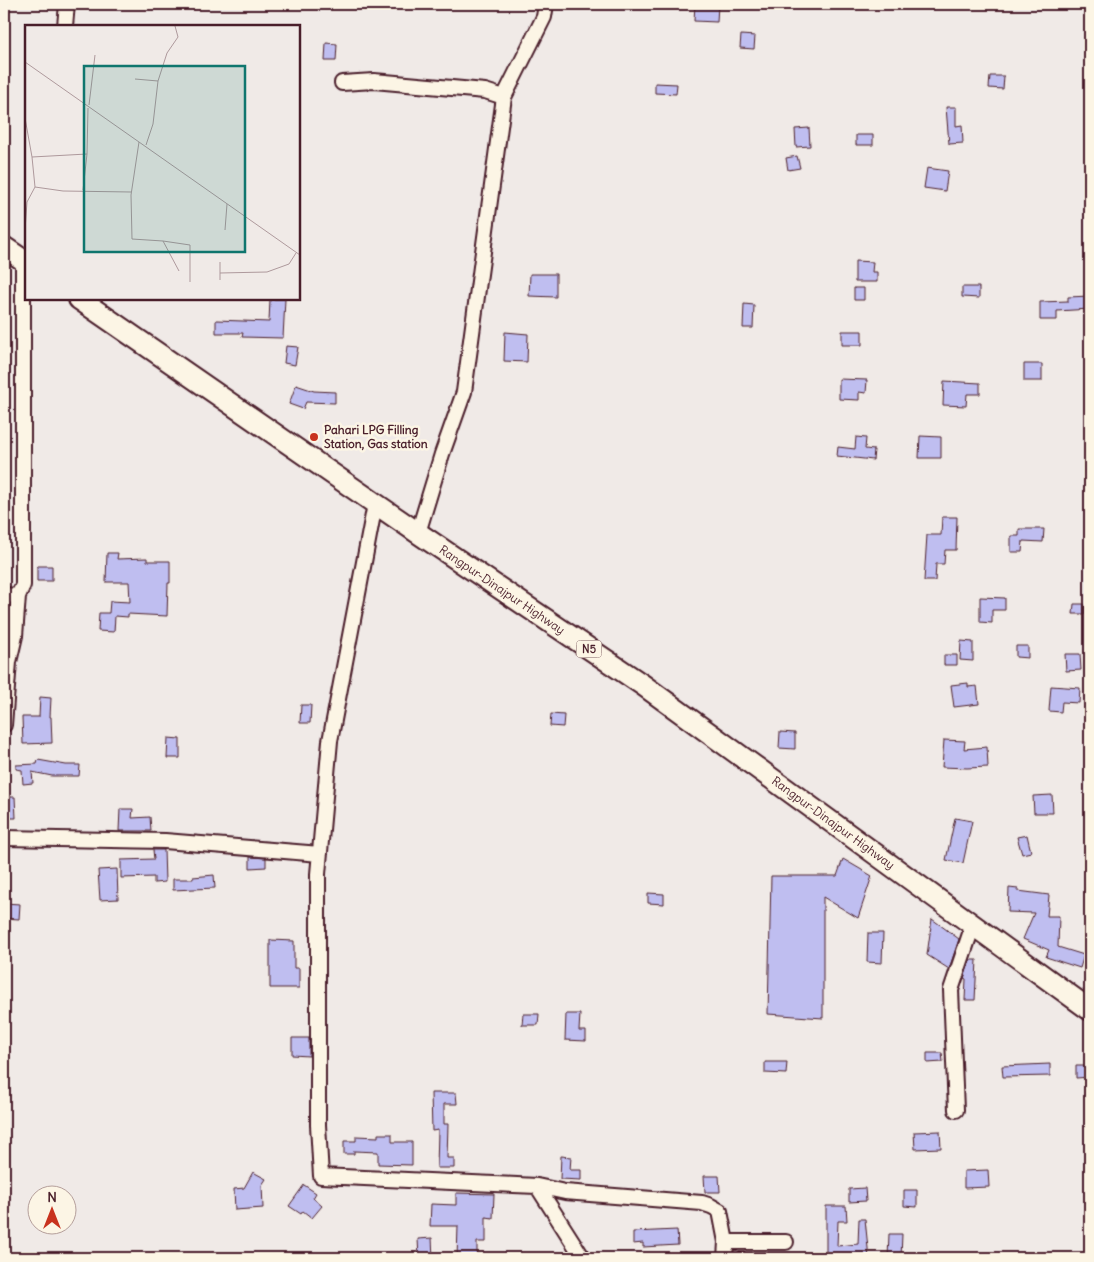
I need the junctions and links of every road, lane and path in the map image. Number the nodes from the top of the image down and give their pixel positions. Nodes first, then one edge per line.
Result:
1 (67, 4) edge
2 (546, 4) edge
3 (65, 25) edge
4 (342, 83) dead end
5 (504, 97) junction
6 (4, 247) edge
7 (25, 261) edge
8 (80, 300) edge
9 (375, 504) junction
10 (418, 533) junction
11 (4, 596) edge
12 (18, 596) junction
13 (4, 725) edge
14 (4, 838) edge
15 (320, 854) junction
16 (973, 925) junction
17 (1090, 1010) edge
18 (956, 1110) dead end
19 (537, 1186) junction
20 (726, 1242) junction
21 (786, 1242) dead end
22 (583, 1258) edge
23 (725, 1258) edge

1 - 3 street
2 - 5 street
4 - 5 street
5 - 10 street
6 - 7 highway
7 - 12 street
8 - 9 highway, Rangpur-Dinajpur Highway / N5
9 - 10 highway, Rangpur-Dinajpur Highway / N5
9 - 15 street
10 - 16 highway, Rangpur-Dinajpur Highway / N5
11 - 12 street
12 - 13 street
14 - 15 street
15 - 19 street
16 - 17 highway, Rangpur-Dinajpur Highway / N5
16 - 18 street
19 - 20 street
19 - 22 street
20 - 21 street
20 - 23 street

